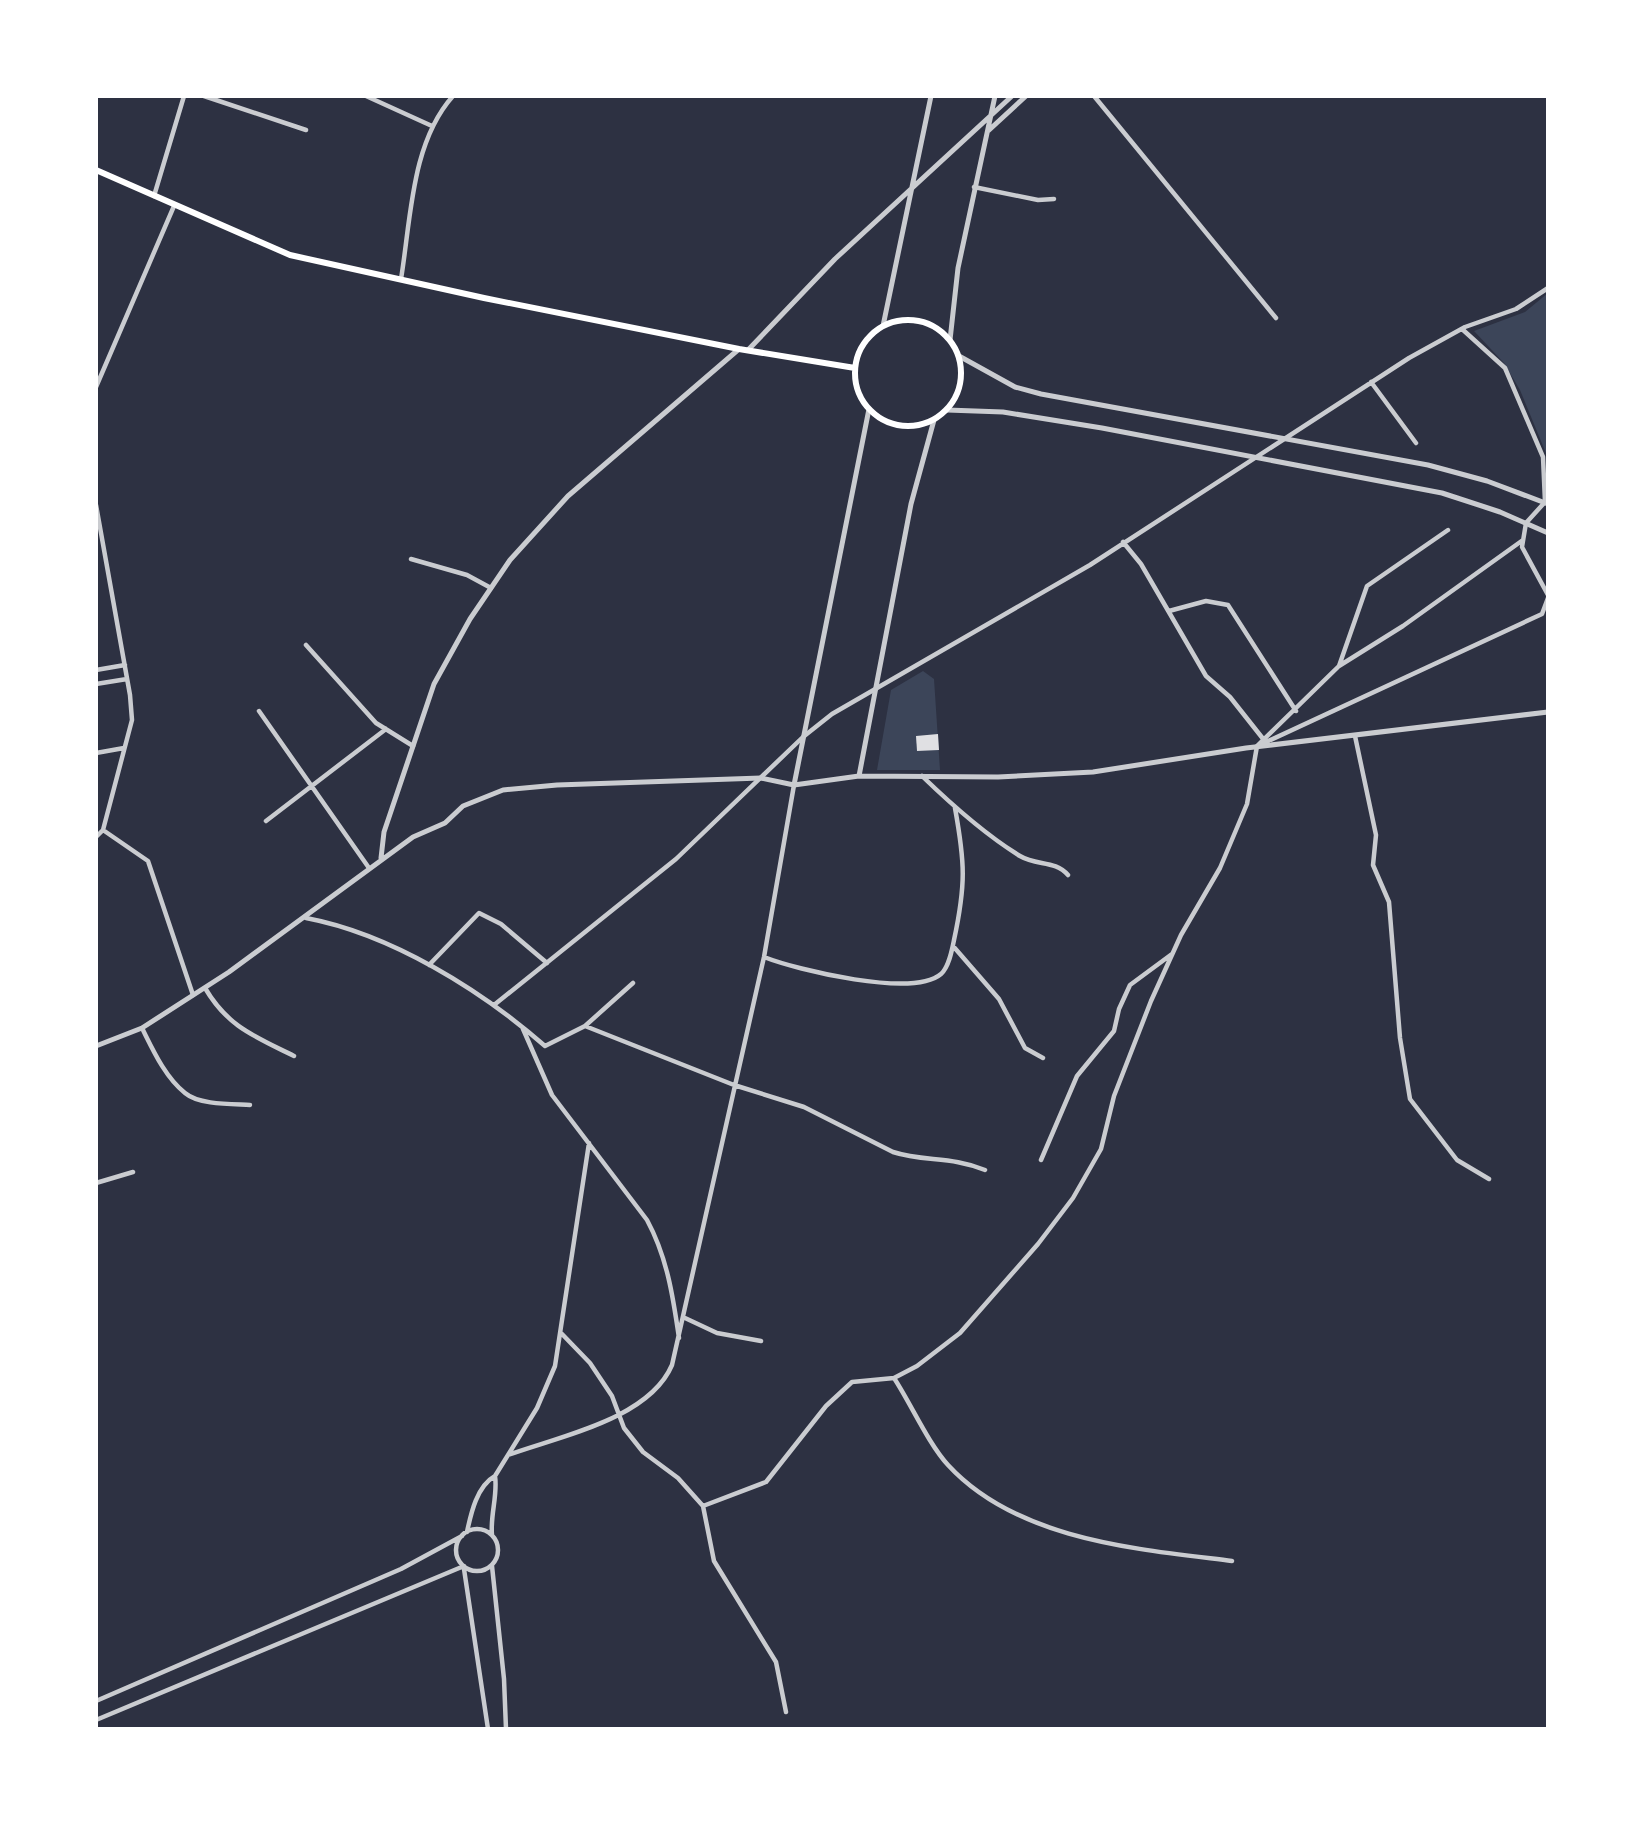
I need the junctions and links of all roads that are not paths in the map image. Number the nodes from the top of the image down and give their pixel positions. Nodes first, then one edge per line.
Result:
1 (184, 96) edge
2 (204, 96) edge
3 (366, 96) edge
4 (453, 96) edge
5 (931, 96) edge
6 (995, 96) edge
7 (1012, 96) edge
8 (1026, 96) edge
9 (1094, 96) edge
10 (993, 115) junction
11 (432, 126) junction
12 (306, 130) dead end
13 (984, 136) junction
14 (96, 170) edge
15 (974, 187) junction
16 (912, 188) junction
17 (153, 197) junction
18 (1054, 199) dead end
19 (174, 206) junction
20 (401, 279) junction
21 (1548, 288) edge
22 (1276, 318) dead end
23 (883, 326) junction
24 (1462, 329) junction
25 (950, 340) junction
26 (739, 348) junction
27 (748, 349) junction
28 (959, 356) junction
29 (855, 368) junction
30 (1371, 382) junction
31 (96, 387) edge
32 (869, 409) junction
33 (947, 410) junction
34 (934, 420) junction
35 (1284, 438) junction
36 (1416, 443) dead end
37 (1254, 457) junction
38 (1546, 503) edge
39 (96, 505) edge
40 (1526, 523) junction
41 (1448, 530) dead end
42 (1548, 533) edge
43 (1523, 540) junction
44 (1123, 542) junction
45 (411, 559) dead end
46 (491, 588) junction
47 (1548, 596) edge
48 (1169, 611) junction
49 (306, 645) dead end
50 (125, 665) junction
51 (1339, 666) junction
52 (96, 670) edge
53 (127, 679) junction
54 (96, 684) edge
55 (876, 688) junction
56 (259, 711) dead end
57 (1296, 711) junction
58 (1548, 712) edge
59 (386, 729) junction
60 (1355, 736) junction
61 (803, 737) junction
62 (1264, 740) junction
63 (414, 747) junction
64 (1257, 747) junction
65 (124, 748) junction
66 (96, 753) edge
67 (859, 776) junction
68 (922, 776) junction
69 (761, 778) junction
70 (794, 785) junction
71 (313, 786) junction
72 (955, 808) junction
73 (266, 821) dead end
74 (103, 830) junction
75 (96, 837) edge
76 (381, 858) junction
77 (369, 867) junction
78 (1068, 876) dead end
79 (306, 918) junction
80 (953, 946) junction
81 (1173, 953) junction
82 (764, 957) junction
83 (547, 963) junction
84 (429, 965) junction
85 (633, 984) dead end
86 (205, 988) junction
87 (192, 995) junction
88 (494, 1005) junction
89 (522, 1025) junction
90 (585, 1026) junction
91 (142, 1028) junction
92 (96, 1046) edge
93 (294, 1056) dead end
94 (1043, 1058) dead end
95 (734, 1085) junction
96 (250, 1105) dead end
97 (589, 1143) junction
98 (1041, 1160) dead end
99 (985, 1170) dead end
100 (133, 1172) dead end
101 (1489, 1179) dead end
102 (96, 1183) edge
103 (685, 1318) junction
104 (562, 1334) junction
105 (680, 1341) junction
106 (761, 1341) dead end
107 (894, 1378) junction
108 (619, 1416) junction
109 (508, 1455) junction
110 (495, 1476) junction
111 (704, 1506) junction
112 (467, 1532) junction
113 (492, 1535) junction
114 (462, 1536) junction
115 (1231, 1561) dead end
116 (492, 1566) junction
117 (464, 1568) junction
118 (96, 1701) edge
119 (786, 1712) dead end
120 (96, 1720) edge
121 (488, 1729) edge
122 (506, 1729) edge

1 - 17 street
2 - 12 street
3 - 11 street
4 - 11 street
5 - 16 street
6 - 10 street
7 - 10 street
8 - 13 street
9 - 22 street
10 - 13 street
10 - 16 street
11 - 20 street
13 - 15 street
14 - 17 main road
15 - 18 street
15 - 25 street
16 - 23 street
16 - 27 street
17 - 19 main road
19 - 20 main road
19 - 31 street
20 - 26 main road
21 - 24 street
23 - 25 main road
23 - 29 main road
24 - 30 street
24 - 38 street
25 - 28 main road
26 - 27 main road
26 - 46 street
27 - 29 main road
28 - 33 main road
28 - 35 street
29 - 32 main road
30 - 35 street
30 - 36 street
32 - 34 main road
32 - 61 street
33 - 34 main road
33 - 37 street
34 - 55 street
35 - 37 street
35 - 38 street
37 - 40 street
37 - 44 street
38 - 40 street
39 - 50 street
40 - 42 street
40 - 43 street
41 - 51 street
43 - 47 street
43 - 51 street
44 - 48 street
44 - 55 street
45 - 46 street
46 - 63 street
47 - 64 street
48 - 57 street
48 - 62 street
49 - 59 street
50 - 52 street
50 - 53 street
51 - 57 street
53 - 54 street
53 - 65 street
55 - 61 street
55 - 67 street
56 - 71 street
57 - 62 street
58 - 60 street
59 - 63 street
59 - 71 street
60 - 64 street
60 - 101 street
61 - 69 street
61 - 70 street
62 - 64 street
63 - 76 street
64 - 68 street
64 - 81 street
65 - 66 street
65 - 74 street
67 - 68 street
67 - 70 street
68 - 72 street
69 - 70 street
69 - 76 street
69 - 83 street
70 - 82 street
71 - 73 street
71 - 77 street
72 - 78 street
72 - 80 street
74 - 75 street
74 - 87 street
76 - 77 street
77 - 79 street
79 - 84 street
79 - 86 street
80 - 82 street
80 - 94 street
81 - 98 street
81 - 107 street
82 - 95 street
83 - 84 street
83 - 88 street
84 - 88 street
85 - 90 street
86 - 87 street
86 - 93 street
87 - 91 street
88 - 89 street
89 - 90 street
89 - 97 street
90 - 95 street
91 - 92 street
91 - 96 street
95 - 99 street
95 - 103 street
97 - 104 street
97 - 105 street
100 - 102 street
103 - 105 street
103 - 106 street
104 - 108 street
104 - 109 street
105 - 108 street
107 - 111 street
107 - 115 street
108 - 109 street
108 - 111 street
109 - 110 street
110 - 112 street
110 - 113 street
111 - 119 street
112 - 113 street
112 - 114 street
113 - 116 street
114 - 117 street
114 - 118 street
116 - 117 street
116 - 122 street
117 - 120 street
117 - 121 street

